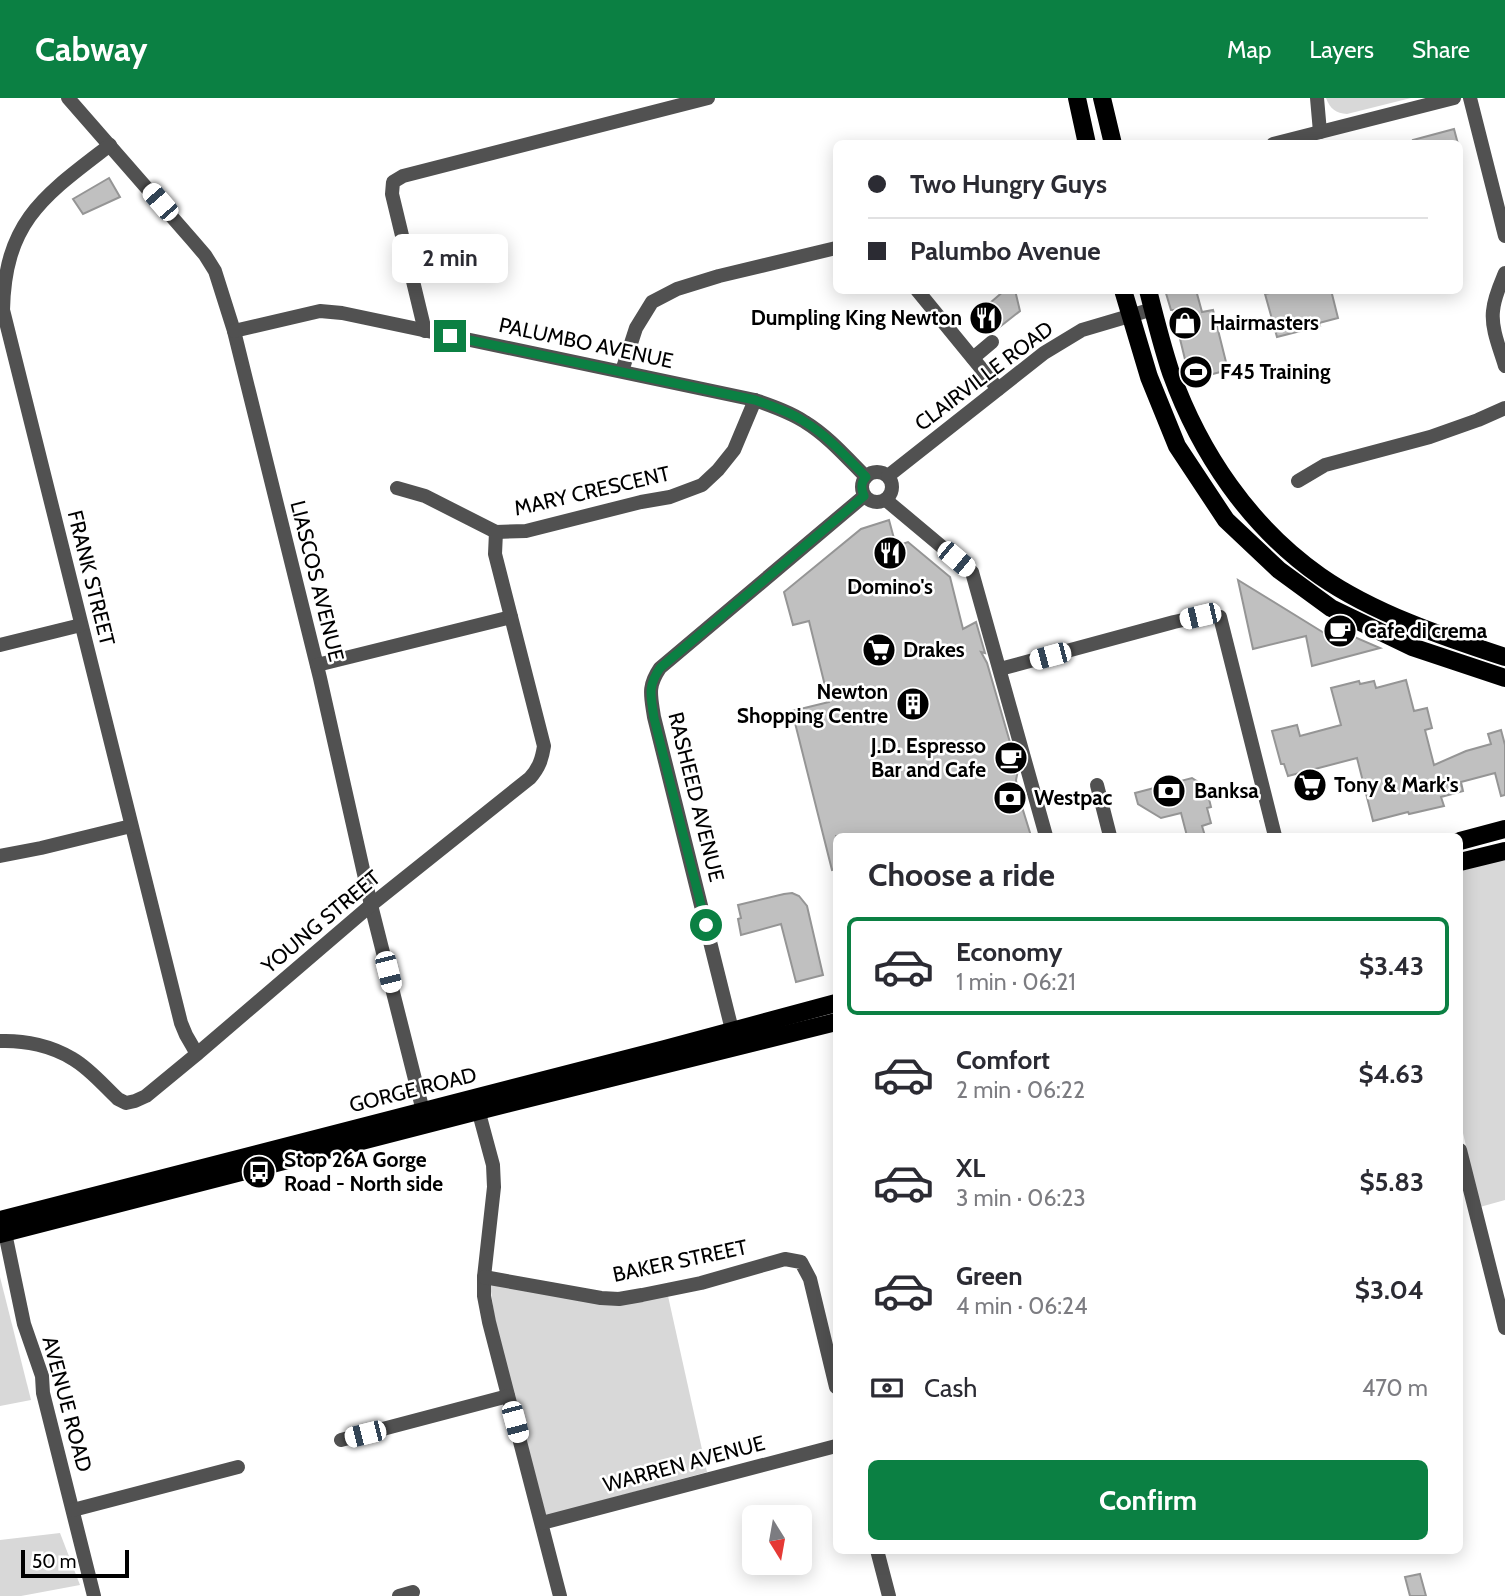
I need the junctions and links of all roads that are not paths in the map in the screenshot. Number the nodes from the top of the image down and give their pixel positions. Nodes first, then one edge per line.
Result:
1 (708, 98) edge
2 (1077, 98) edge
3 (1102, 98) edge
4 (1317, 98) edge
5 (1454, 98) edge
6 (1470, 98) edge
7 (70, 99) edge
8 (1320, 132) junction
9 (1086, 140) edge
10 (1112, 140) edge
11 (1289, 140) edge
12 (110, 145) junction
13 (1505, 236) edge
14 (833, 249) edge
15 (1505, 273) edge
16 (2, 284) edge
17 (920, 294) edge
18 (1124, 294) edge
19 (1149, 294) edge
20 (1153, 309) junction
21 (1129, 315) junction
22 (234, 331) junction
23 (425, 331) junction
24 (992, 342) dead end
25 (973, 358) junction
26 (1505, 366) edge
27 (622, 371) junction
28 (998, 389) junction
29 (755, 400) junction
30 (1505, 408) edge
31 (888, 476) junction
32 (866, 477) junction
33 (1298, 481) dead end
34 (397, 488) dead end
35 (864, 496) junction
36 (886, 500) junction
37 (496, 532) junction
38 (511, 617) junction
39 (81, 625) junction
40 (0, 645) edge
41 (1505, 657) edge
42 (317, 666) junction
43 (1000, 669) junction
44 (1505, 678) edge
45 (1097, 785) dead end
46 (131, 827) junction
47 (1505, 829) edge
48 (1045, 833) edge
49 (1109, 833) edge
50 (1274, 833) edge
51 (1463, 840) edge
52 (1505, 851) edge
53 (0, 856) edge
54 (1463, 861) edge
55 (372, 905) junction
56 (833, 1004) edge
57 (833, 1022) edge
58 (734, 1039) junction
59 (0, 1041) edge
60 (197, 1054) junction
61 (476, 1104) junction
62 (425, 1117) junction
63 (1463, 1161) edge
64 (1, 1227) edge
65 (484, 1277) junction
66 (1503, 1309) edge
67 (1505, 1328) edge
68 (833, 1375) edge
69 (508, 1396) junction
70 (341, 1440) dead end
71 (833, 1447) edge
72 (238, 1467) dead end
73 (73, 1510) junction
74 (542, 1523) junction
75 (878, 1554) edge
76 (94, 1596) edge
77 (560, 1596) edge
78 (889, 1596) edge

1 - 23 street
2 - 9 main road
3 - 10 main road
4 - 8 street
5 - 8 street
6 - 13 street
7 - 12 street, LIASCOS AVENUE
8 - 11 street
12 - 16 street, FRANK STREET
12 - 22 street, LIASCOS AVENUE
14 - 27 street
15 - 26 street
16 - 39 street, FRANK STREET
17 - 25 street
18 - 21 main road
19 - 20 main road
20 - 21 street, CLAIRVILLE ROAD
20 - 41 main road
21 - 28 street, CLAIRVILLE ROAD
21 - 44 main road
22 - 23 street, PALUMBO AVENUE
22 - 42 street, LIASCOS AVENUE
23 - 27 street, PALUMBO AVENUE
24 - 25 street
25 - 28 street
27 - 29 street, PALUMBO AVENUE
28 - 31 street, CLAIRVILLE ROAD
29 - 32 street, PALUMBO AVENUE
29 - 37 street, MARY CRESCENT
30 - 33 street
31 - 32 street
31 - 36 street
32 - 35 street
34 - 37 street, MARY CRESCENT
35 - 36 street
35 - 58 street, RASHEED AVENUE
36 - 43 street
37 - 38 street
38 - 42 street
38 - 55 street, YOUNG STREET
39 - 40 street
39 - 46 street, FRANK STREET
42 - 55 street, LIASCOS AVENUE
43 - 48 street
43 - 50 street
45 - 49 street
46 - 53 street
46 - 60 street, FRANK STREET
47 - 51 main road
52 - 54 main road
55 - 60 street, YOUNG STREET
55 - 62 street, LIASCOS AVENUE
56 - 58 main road, GORGE ROAD
57 - 58 main road, GORGE ROAD
58 - 61 main road, GORGE ROAD
59 - 60 street, YOUNG STREET
61 - 62 main road, GORGE ROAD
61 - 65 street
62 - 64 main road, GORGE ROAD
63 - 66 street
64 - 73 street, AVENUE ROAD
65 - 68 street, BAKER STREET
65 - 69 street
66 - 67 street
69 - 70 street
69 - 74 street
71 - 74 street, WARREN AVENUE
72 - 73 street
73 - 76 street, AVENUE ROAD
74 - 77 street
75 - 78 street

